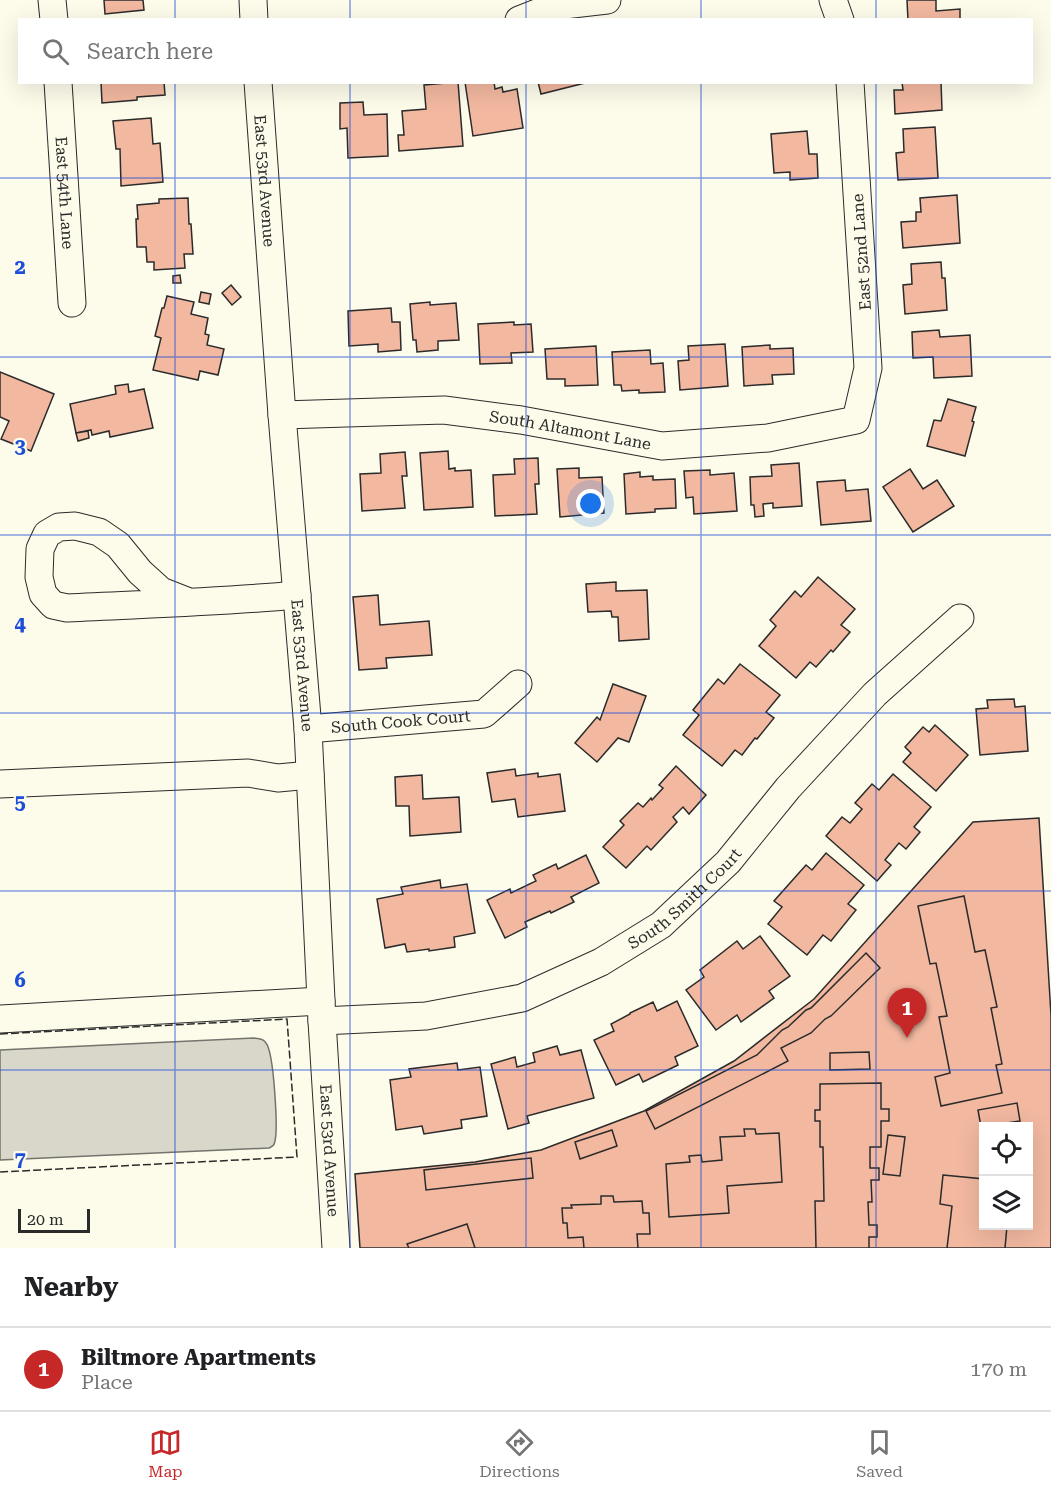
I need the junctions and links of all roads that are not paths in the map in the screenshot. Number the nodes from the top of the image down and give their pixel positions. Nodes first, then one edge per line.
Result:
1 (52, 0) edge
2 (253, 0) edge
3 (607, 0) edge
4 (833, 0) edge
5 (54, 18) edge
6 (254, 18) edge
7 (524, 18) edge
8 (839, 18) edge
9 (58, 84) edge
10 (258, 84) edge
11 (850, 84) edge
12 (72, 303) dead end
13 (282, 416) junction
14 (855, 420) joint
15 (297, 595) junction
16 (189, 602) junction
17 (960, 618) dead end
18 (518, 684) dead end
19 (308, 729) junction
20 (1, 776) edge
21 (310, 776) junction
22 (321, 1011) junction
23 (0, 1019) edge
24 (336, 1248) edge

1 - 5 street
2 - 6 street
3 - 7 street
4 - 8 street
9 - 12 street, East 54th Lane
10 - 13 street, East 53rd Avenue
11 - 14 street, East 52nd Lane
13 - 14 street, South Altamont Lane
13 - 15 street, East 53rd Avenue
15 - 16 street
15 - 19 street, East 53rd Avenue
16 - 16 street
17 - 22 street, South Smith Court
18 - 19 street, South Cook Court
19 - 21 street, East 53rd Avenue
20 - 21 street
21 - 22 street, East 53rd Avenue
22 - 23 street, South Smith Court
22 - 24 street, East 53rd Avenue

